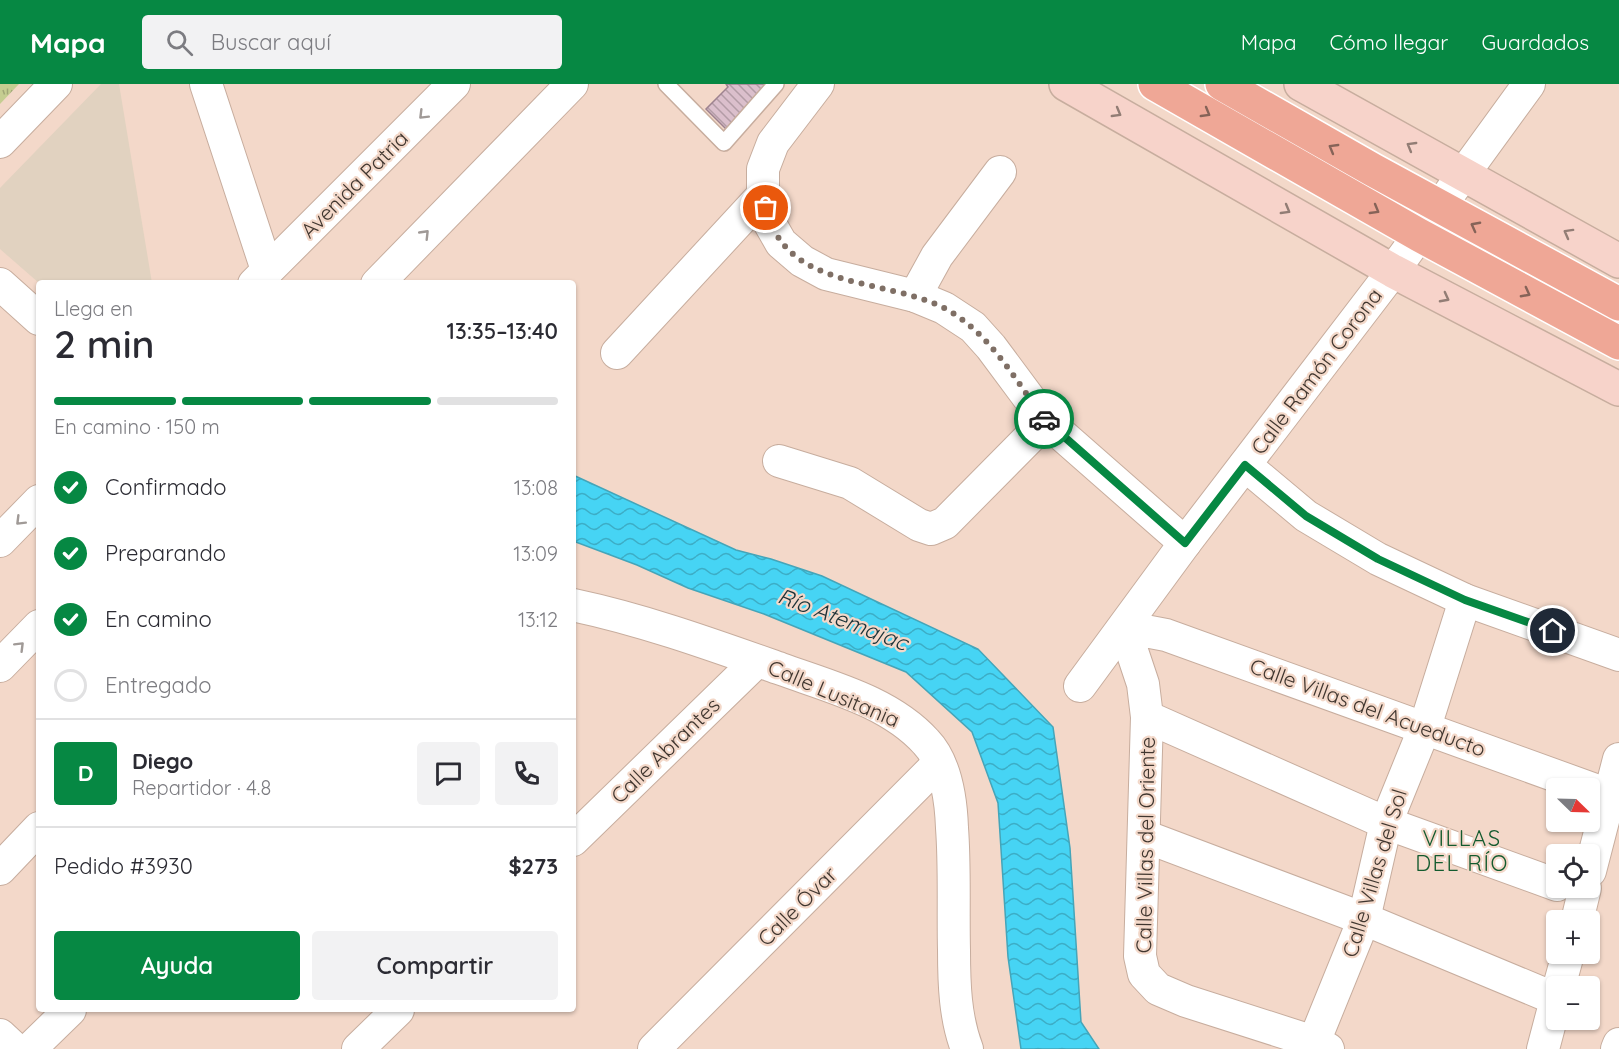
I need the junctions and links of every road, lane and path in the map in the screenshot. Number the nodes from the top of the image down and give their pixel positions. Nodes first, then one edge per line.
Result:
1 (56, 84) edge
2 (206, 84) edge
3 (454, 84) edge
4 (572, 84) edge
5 (666, 84) edge
6 (776, 84) edge
7 (818, 84) edge
8 (1066, 84) edge
9 (1155, 84) edge
10 (1222, 84) edge
11 (1301, 84) edge
12 (1529, 84) edge
13 (0, 142) edge
14 (1000, 172) dead end
15 (1462, 175) junction
16 (763, 195) junction
17 (1439, 206) junction
18 (1419, 235) junction
19 (1619, 261) edge
20 (1393, 271) junction
21 (261, 277) edge
22 (381, 280) edge
23 (0, 284) edge
24 (915, 296) junction
25 (1619, 304) edge
26 (36, 315) edge
27 (1619, 343) edge
28 (617, 353) dead end
29 (1619, 389) edge
30 (1046, 422) junction
31 (779, 461) dead end
32 (1245, 465) junction
33 (36, 504) edge
34 (0, 541) edge
35 (1185, 543) junction
36 (1465, 600) junction
37 (576, 606) edge
38 (1124, 627) junction
39 (36, 629) edge
40 (1619, 655) edge
41 (758, 661) junction
42 (0, 666) edge
43 (1080, 686) dead end
44 (1147, 717) junction
45 (1425, 727) junction
46 (1619, 759) edge
47 (939, 763) junction
48 (1610, 795) junction
49 (1386, 823) junction
50 (36, 831) edge
51 (1144, 836) junction
52 (576, 837) edge
53 (1593, 844) edge
54 (0, 869) edge
55 (1546, 880) edge
56 (1364, 919) junction
57 (1546, 993) edge
58 (68, 1012) edge
59 (396, 1012) edge
60 (1548, 1030) edge
61 (0, 1035) edge
62 (958, 1044) edge
63 (1619, 1044) edge
64 (1321, 1046) edge
65 (15, 1049) edge
66 (30, 1049) edge
67 (358, 1049) edge
68 (654, 1049) edge
69 (1543, 1049) edge
70 (1617, 1049) edge

1 - 13 street
2 - 21 street
3 -> 21 street, Avenida Patria
22 -> 4 street
5 - 6 lane
7 - 16 street
8 -> 20 street
9 -> 18 main road
17 -> 10 main road
15 -> 11 street
12 - 15 street, Calle Ramón Corona
14 - 24 street
15 - 17 street, Calle Ramón Corona
19 -> 15 street
16 - 24 street
16 - 28 street
17 - 18 street, Calle Ramón Corona
25 -> 17 main road
18 - 20 street, Calle Ramón Corona
18 -> 27 main road
20 -> 29 street
20 - 32 street, Calle Ramón Corona
23 - 26 street
24 - 30 street
30 - 31 street
30 - 35 street
32 - 35 street, Calle Ramón Corona
32 - 36 street
33 -> 34 street
35 - 38 street, Calle Ramón Corona
36 - 40 street
36 - 45 street, Calle Villas del Sol
37 - 41 street, Calle Lusitania
38 - 43 street, Calle Ramón Corona
38 - 44 street, Calle Villas del Oriente
38 - 45 street, Calle Villas del Acueducto
42 -> 39 street
41 - 47 street, Calle Lusitania
41 - 52 street, Calle Abrantes
44 - 49 street
44 - 51 street, Calle Villas del Oriente
45 - 48 street, Calle Villas del Acueducto
45 - 49 street, Calle Villas del Sol
46 - 48 street
47 - 62 street, Calle Lusitania
47 - 68 street, Calle Óvar
48 - 53 street
49 - 55 street
49 - 56 street, Calle Villas del Sol
50 - 54 street
51 - 56 street
51 - 64 street, Calle Villas del Oriente
56 - 57 street
56 - 64 street, Calle Villas del Sol
58 - 66 street
59 - 67 street
60 - 69 street
61 - 65 street
63 - 70 street

